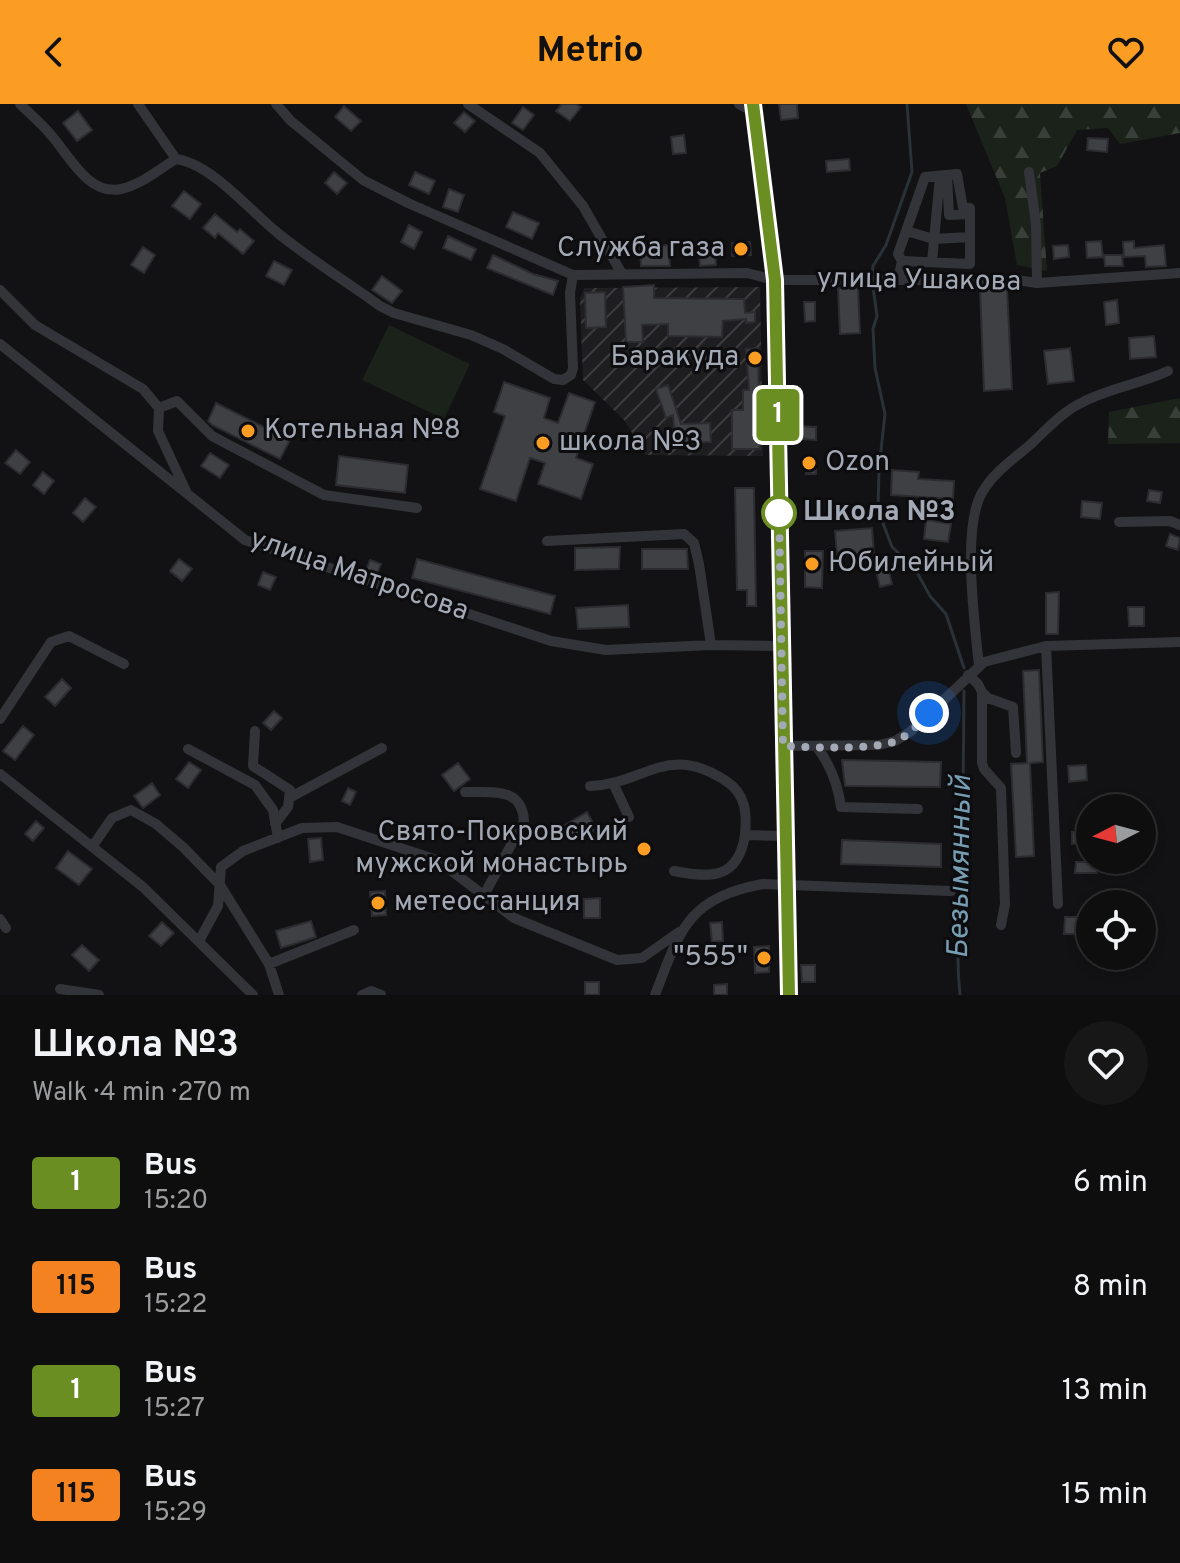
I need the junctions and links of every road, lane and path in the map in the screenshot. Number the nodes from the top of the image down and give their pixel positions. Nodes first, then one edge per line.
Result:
1 (20, 104) edge
2 (138, 104) edge
3 (276, 104) edge
4 (468, 104) edge
5 (739, 104) edge
6 (754, 108) edge
7 (176, 159) junction
8 (1029, 172) dead end
9 (944, 175) junction
10 (970, 214) junction
11 (906, 231) junction
12 (970, 237) junction
13 (934, 239) junction
14 (902, 261) junction
15 (932, 262) junction
16 (1180, 273) edge
17 (622, 274) junction
18 (573, 275) junction
19 (775, 280) junction
20 (898, 280) junction
21 (1037, 283) junction
22 (0, 290) edge
23 (0, 344) edge
24 (1168, 371) dead end
25 (159, 408) junction
26 (187, 492) junction
27 (417, 508) dead end
28 (1119, 522) dead end
29 (1180, 525) edge
30 (547, 541) dead end
31 (1180, 642) edge
32 (711, 645) junction
33 (780, 646) junction
34 (1046, 646) junction
35 (124, 664) dead end
36 (979, 666) junction
37 (968, 675) junction
38 (982, 692) junction
39 (0, 719) edge
40 (255, 731) dead end
41 (783, 746) junction
42 (817, 747) junction
43 (382, 748) dead end
44 (188, 749) dead end
45 (1016, 753) dead end
46 (0, 774) edge
47 (613, 783) junction
48 (590, 786) dead end
49 (465, 792) dead end
50 (289, 798) junction
51 (918, 809) dead end
52 (629, 817) dead end
53 (275, 824) junction
54 (745, 835) junction
55 (784, 836) junction
56 (278, 838) junction
57 (92, 847) junction
58 (674, 871) dead end
59 (220, 885) junction
60 (785, 885) junction
61 (951, 891) dead end
62 (484, 895) junction
63 (1058, 904) dead end
64 (1001, 925) dead end
65 (354, 930) dead end
66 (679, 932) junction
67 (199, 941) junction
68 (269, 964) junction
69 (60, 989) dead end
70 (99, 995) edge
71 (253, 995) edge
72 (279, 995) edge
73 (362, 995) edge
74 (381, 995) edge
75 (655, 995) edge
76 (789, 995) edge

1 - 7 street
2 - 7 street
3 - 18 street, улица Ушакова
4 - 17 street
5 - 6 street
6 - 19 main road
7 - 18 street
8 - 21 street
9 - 10 street
9 - 10 street
9 - 11 street
9 - 13 street
10 - 12 street
11 - 13 street
11 - 14 street
12 - 13 street
12 - 15 street
13 - 15 street
14 - 15 street
14 - 20 street
16 - 21 street, улица Ушакова
17 - 18 street, улица Ушакова
17 - 19 street, улица Ушакова
19 - 20 street, улица Ушакова
19 - 33 main road
20 - 21 street, улица Ушакова
22 - 25 street
23 - 26 street, улица Матросова
24 - 36 street
25 - 26 street
25 - 27 street
26 - 32 street, улица Матросова
28 - 29 street
30 - 32 street
31 - 34 street
32 - 33 street, улица Матросова
33 - 41 main road
34 - 36 street
34 - 63 street
35 - 39 street
36 - 37 street
37 - 38 street
37 - 42 street
38 - 45 street
38 - 64 street
40 - 50 street
41 - 42 street
41 - 55 main road
42 - 51 street
43 - 50 street
44 - 53 street
46 - 57 street
47 - 48 street
47 - 52 street
47 - 54 street
49 - 62 street
50 - 53 street
53 - 56 street
54 - 55 street
54 - 58 street
55 - 60 main road
56 - 59 street
56 - 62 street
57 - 59 street
57 - 67 street
59 - 67 street
59 - 68 street
60 - 61 street
60 - 66 street
60 - 76 main road
62 - 66 street
65 - 68 street
66 - 75 street
67 - 71 street
68 - 72 street
69 - 70 street
73 - 74 street

